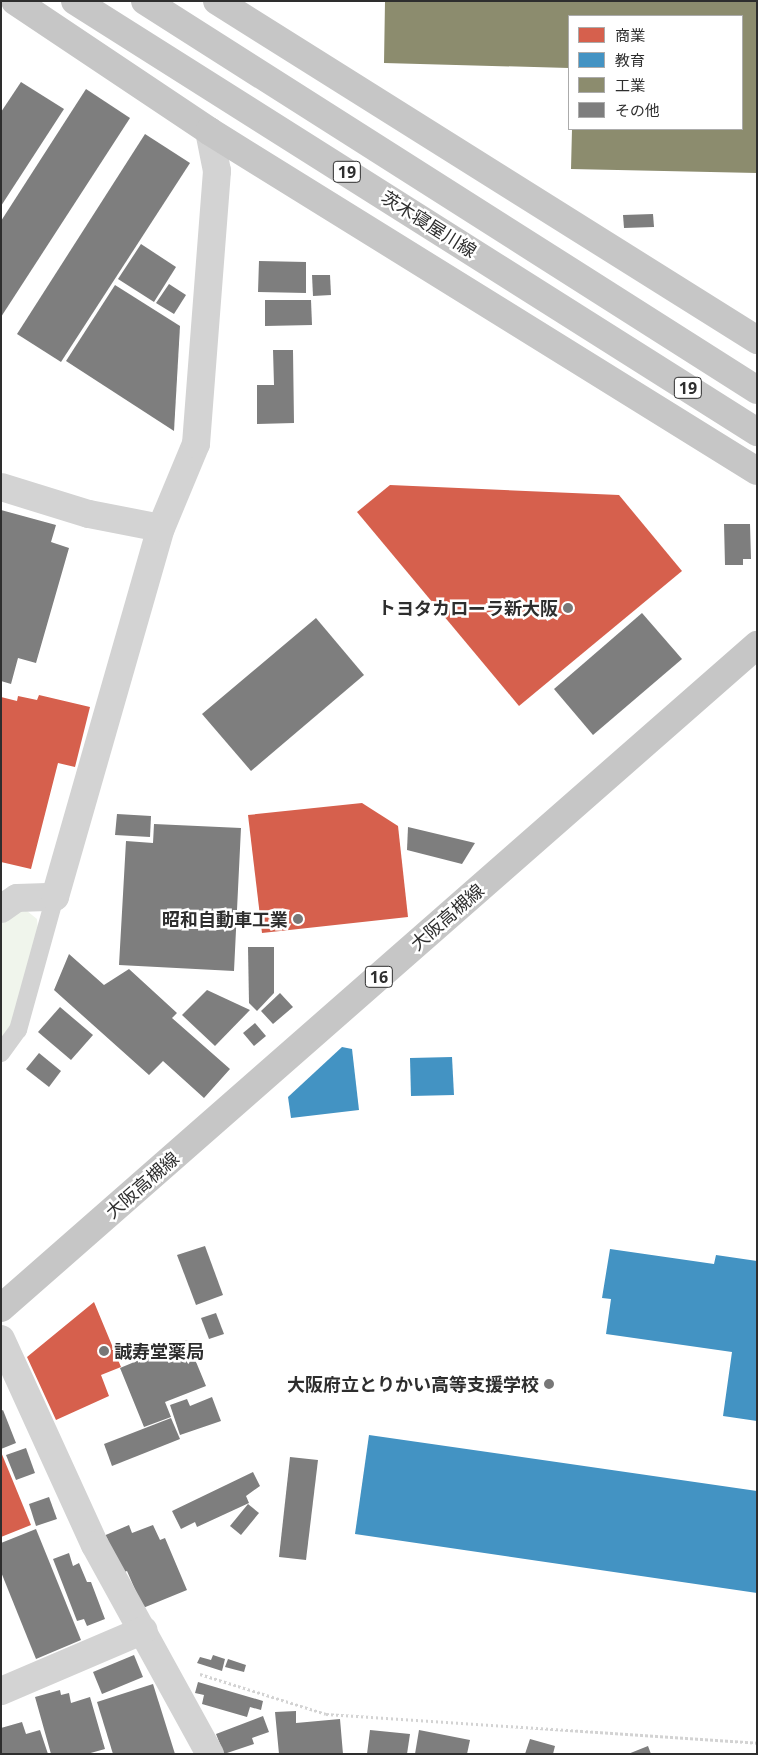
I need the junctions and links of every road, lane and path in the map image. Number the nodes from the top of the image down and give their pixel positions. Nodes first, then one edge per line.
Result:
1 (15, 1) edge
2 (75, 1) edge
3 (145, 1) edge
4 (217, 1) edge
5 (209, 131) junction
6 (757, 340) edge
7 (757, 390) edge
8 (757, 432) edge
9 (757, 471) edge
10 (1, 487) edge
11 (161, 528) junction
12 (757, 645) edge
13 (55, 897) junction
14 (1, 909) edge
15 (1, 1053) edge
16 (1, 1308) edge
17 (1, 1339) edge
18 (144, 1630) junction
19 (159, 1660) junction
20 (1, 1691) edge
21 (757, 1742) edge
22 (210, 1754) edge

1 - 5 main road
2 - 8 main road, 茨木寝屋川線 / 19
3 - 7 main road, 茨木寝屋川線 / 19
4 - 6 main road
5 - 9 main road
5 - 11 street
10 - 11 street
11 - 13 street
12 - 16 main road, 大阪高槻線 / 16
13 - 14 street
13 - 15 lane
17 - 18 street
18 - 19 street
18 - 20 street
19 - 21 path
19 - 22 street

